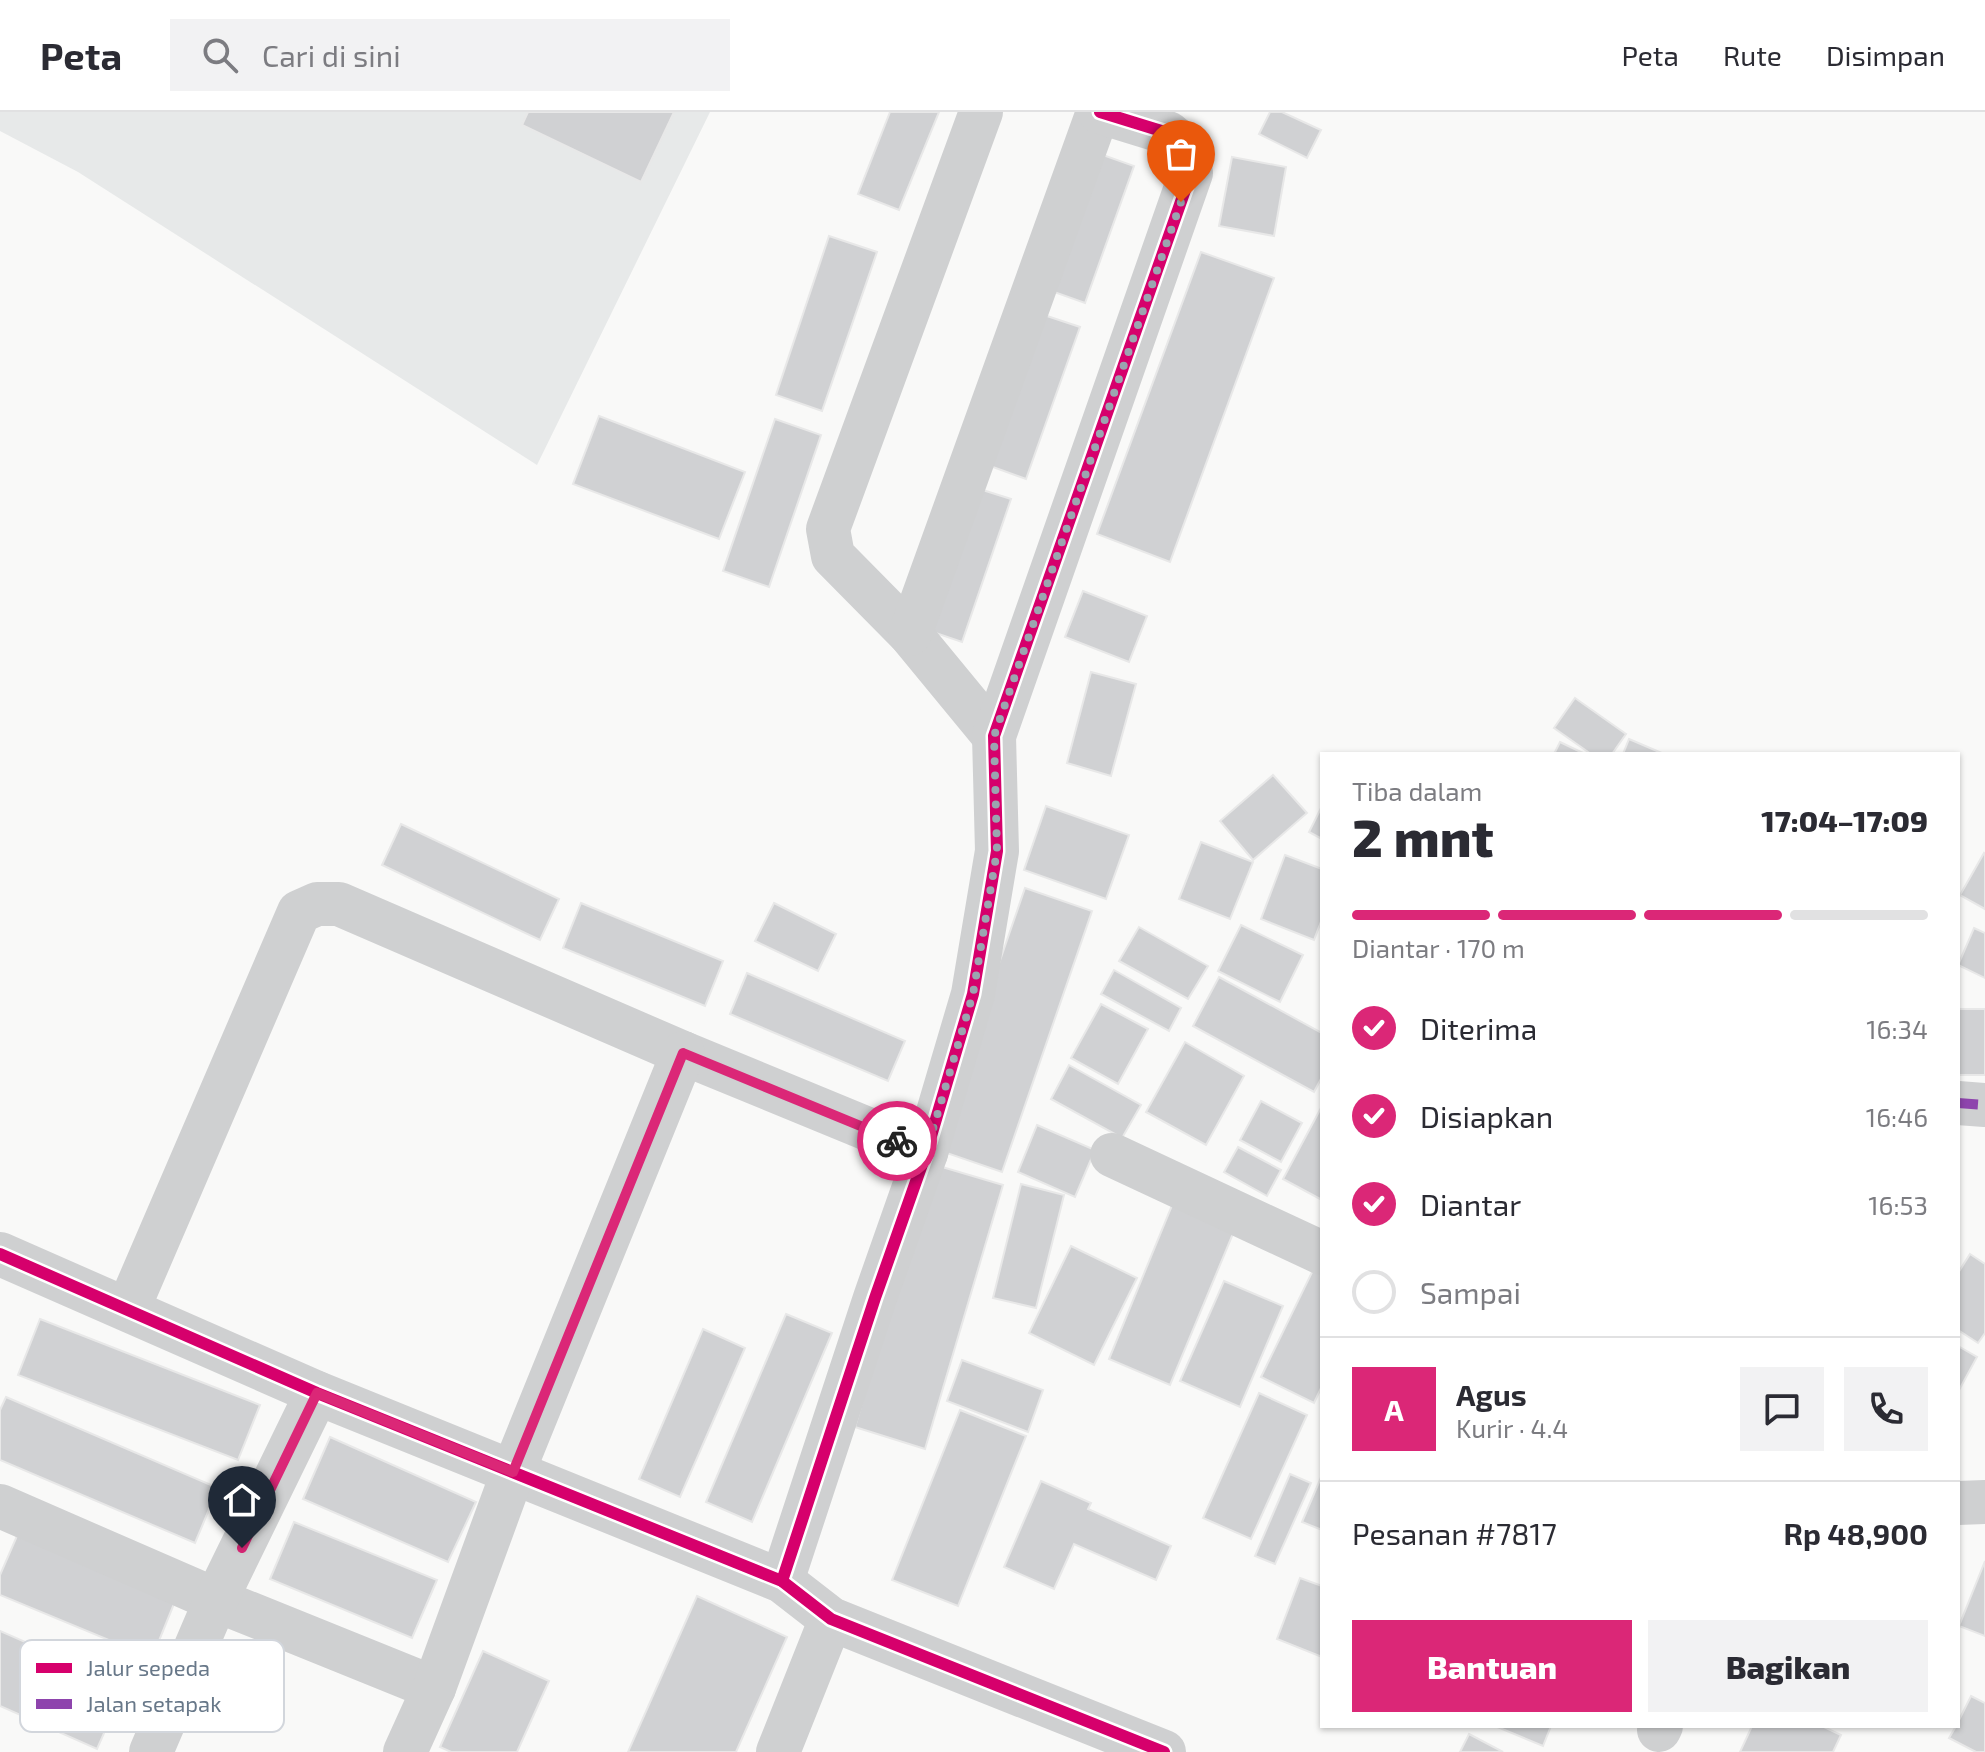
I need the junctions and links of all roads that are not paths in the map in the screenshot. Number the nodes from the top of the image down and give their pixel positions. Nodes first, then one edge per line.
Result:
1 (981, 112) edge
2 (1099, 112) edge
3 (910, 634) junction
4 (994, 736) junction
5 (683, 1053) junction
6 (1960, 1103) edge
7 (1985, 1105) edge
8 (926, 1153) junction
9 (1112, 1155) dead end
10 (1320, 1252) edge
11 (0, 1254) edge
12 (128, 1309) junction
13 (317, 1393) junction
14 (513, 1472) junction
15 (1985, 1502) edge
16 (1960, 1503) edge
17 (0, 1506) edge
18 (782, 1581) junction
19 (216, 1600) junction
20 (831, 1619) junction
21 (199, 1640) edge
22 (434, 1688) junction
23 (160, 1732) edge
24 (151, 1752) edge
25 (405, 1752) edge
26 (778, 1752) edge
27 (1164, 1752) edge

1 - 3 street
2 - 3 street
2 - 4 street
3 - 4 street
4 - 8 street
5 - 8 street
5 - 12 street
5 - 14 street
6 - 7 street
8 - 18 street
9 - 10 street
11 - 12 street
12 - 13 street
13 - 14 street
13 - 19 street
14 - 18 street
14 - 22 street
15 - 16 street
17 - 19 street
18 - 20 street
19 - 21 street
19 - 22 street
20 - 26 street
20 - 27 street
22 - 25 street
23 - 24 street

